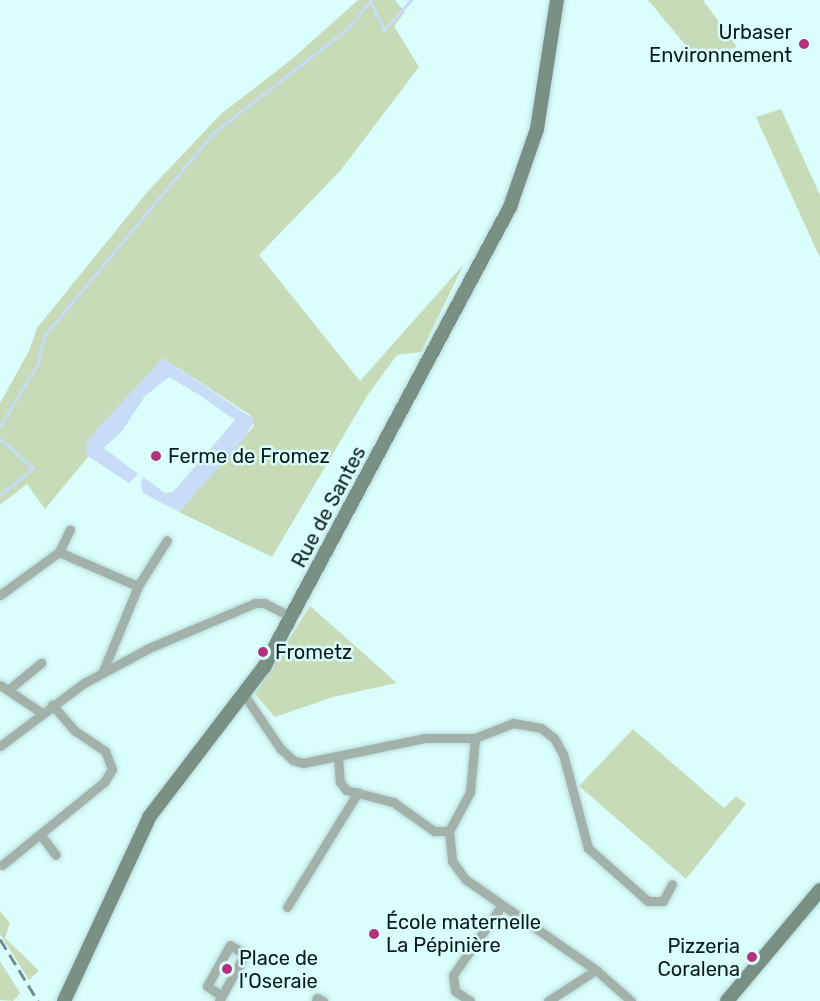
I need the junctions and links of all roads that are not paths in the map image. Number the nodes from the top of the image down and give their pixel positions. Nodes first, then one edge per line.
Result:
1 (557, 0) edge
2 (70, 529) dead end
3 (167, 540) dead end
4 (59, 552) junction
5 (138, 586) junction
6 (0, 595) edge
7 (292, 617) junction
8 (41, 663) dead end
9 (103, 671) junction
10 (4, 688) edge
11 (246, 696) junction
12 (52, 705) junction
13 (42, 712) junction
14 (475, 738) junction
15 (0, 746) edge
16 (338, 756) junction
17 (358, 792) junction
18 (448, 831) junction
19 (40, 834) junction
20 (56, 855) dead end
21 (2, 865) dead end
22 (672, 884) dead end
23 (820, 890) edge
24 (820, 902) edge
25 (502, 905) junction
26 (287, 907) dead end
27 (596, 970) junction
28 (221, 999) edge
29 (66, 1000) edge
30 (315, 1001) edge
31 (323, 1001) edge
32 (470, 1001) edge
33 (548, 1001) edge
34 (632, 1001) edge
35 (727, 1001) edge
36 (737, 1001) edge

1 - 7 street, Rue de Santes
2 - 4 street
3 - 5 street
4 - 5 street
4 - 6 street
5 - 9 street
7 - 9 street
7 - 11 street, Rue de Santes
8 - 10 street
9 - 12 street
10 - 13 street
11 - 16 street
11 - 29 street, Rue de Santes
12 - 13 street
12 - 19 street
13 - 15 street
14 - 16 street
14 - 18 street
14 - 22 street
16 - 17 street
17 - 18 street
17 - 26 street
18 - 25 street
19 - 20 street
19 - 21 street
23 - 35 street
24 - 36 street
25 - 27 street
25 - 32 street
27 - 33 street
27 - 34 street
28 - 28 street
30 - 31 street

